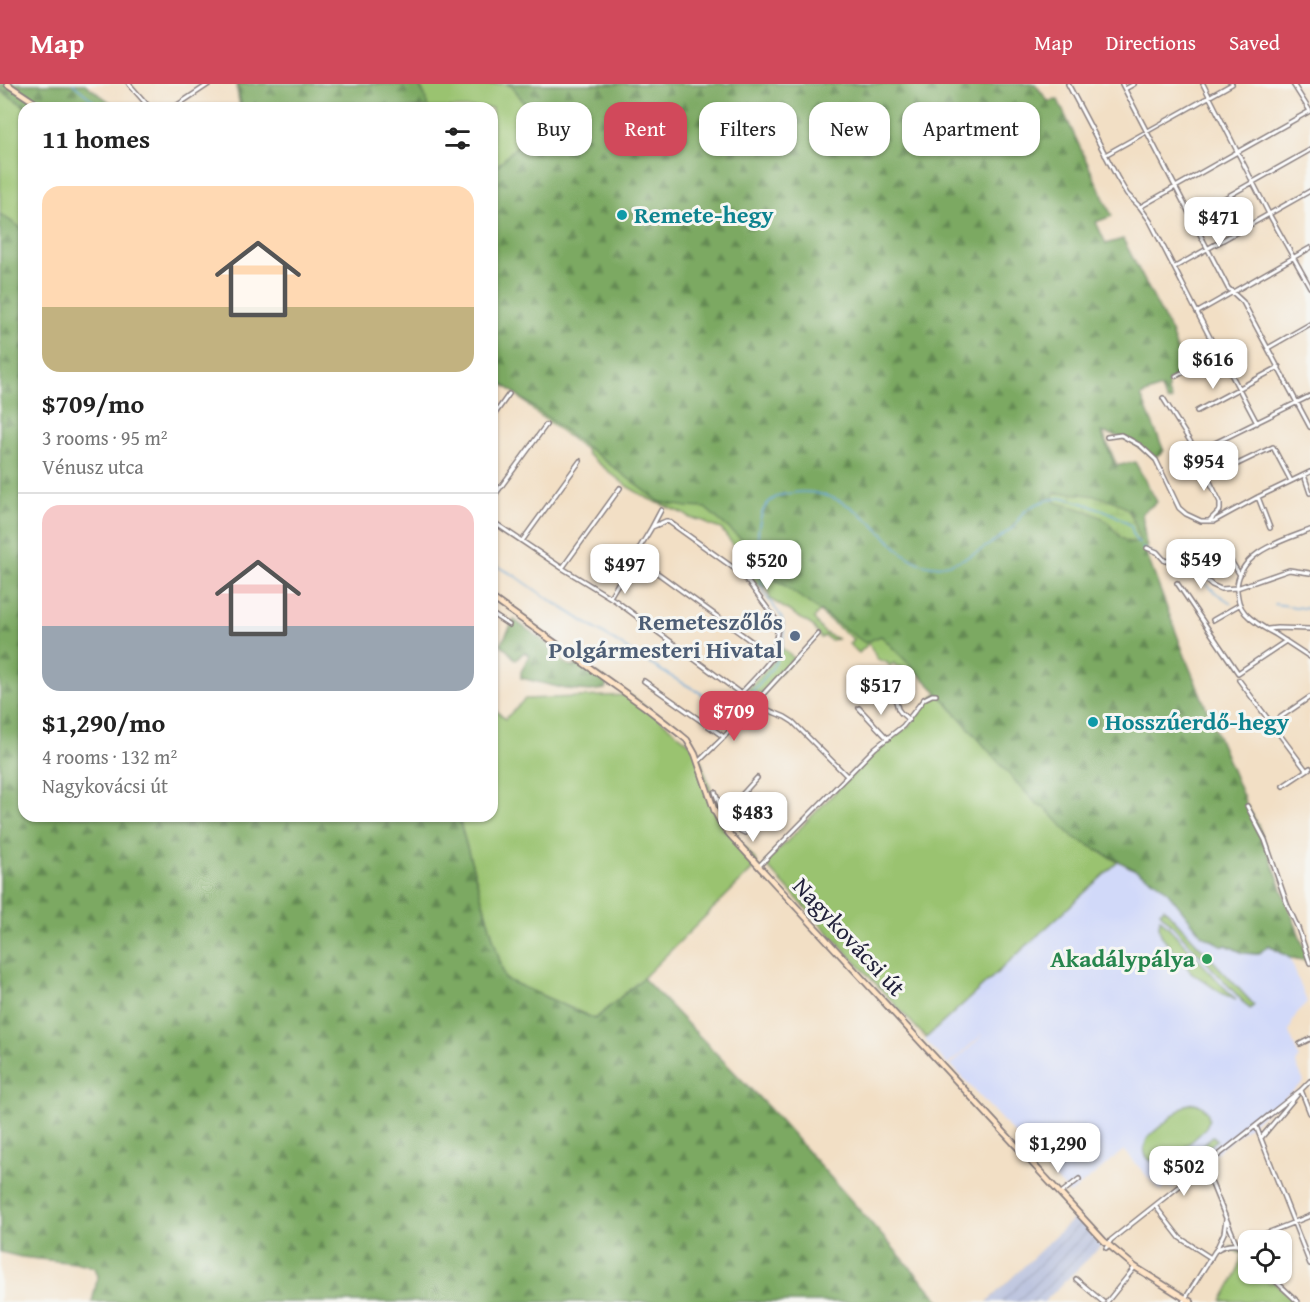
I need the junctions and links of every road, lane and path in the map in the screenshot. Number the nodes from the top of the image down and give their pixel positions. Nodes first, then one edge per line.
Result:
1 (7, 84) edge
2 (1068, 84) edge
3 (1122, 84) edge
4 (1134, 84) edge
5 (1203, 84) edge
6 (1232, 84) edge
7 (1293, 84) edge
8 (132, 85) edge
9 (206, 85) edge
10 (1125, 89) junction
11 (1210, 97) junction
12 (34, 102) edge
13 (145, 102) edge
14 (181, 102) edge
15 (1310, 111) edge
16 (1146, 131) junction
17 (1310, 150) edge
18 (1237, 152) junction
19 (1105, 155) junction
20 (1253, 182) junction
21 (1176, 187) junction
22 (1310, 191) edge
23 (1140, 207) junction
24 (1269, 214) junction
25 (1191, 217) junction
26 (1207, 248) junction
27 (1310, 248) edge
28 (1293, 258) junction
29 (1175, 267) junction
30 (1310, 287) edge
31 (1232, 292) junction
32 (1198, 312) junction
33 (1310, 324) edge
34 (1268, 348) junction
35 (1218, 353) junction
36 (1279, 367) junction
37 (1176, 376) dead end
38 (1239, 389) junction
39 (509, 394) dead end
40 (1310, 396) edge
41 (1163, 398) dead end
42 (1298, 403) junction
43 (498, 410) edge
44 (1197, 411) dead end
45 (1257, 423) junction
46 (546, 425) dead end
47 (1310, 427) edge
48 (1107, 437) dead end
49 (1209, 446) dead end
50 (580, 461) dead end
51 (1225, 470) dead end
52 (1310, 472) edge
53 (1304, 475) junction
54 (1291, 482) junction
55 (620, 488) dead end
56 (498, 492) edge
57 (1310, 493) edge
58 (1258, 497) junction
59 (661, 510) dead end
60 (1208, 522) junction
61 (498, 525) edge
62 (652, 527) junction
63 (1270, 528) dead end
64 (1310, 530) edge
65 (522, 541) junction
66 (1147, 548) dead end
67 (1224, 550) dead end
68 (634, 556) junction
69 (562, 568) junction
70 (1310, 573) edge
71 (1240, 575) junction
72 (1177, 583) dead end
73 (1237, 588) junction
74 (610, 597) junction
75 (498, 602) edge
76 (1239, 605) junction
77 (498, 618) edge
78 (1213, 620) dead end
79 (509, 625) dead end
80 (1267, 629) junction
81 (1310, 629) edge
82 (818, 634) dead end
83 (1286, 641) junction
84 (773, 657) junction
85 (1310, 657) edge
86 (899, 674) dead end
87 (1239, 680) dead end
88 (644, 681) dead end
89 (741, 693) junction
90 (936, 695) dead end
91 (1310, 697) edge
92 (753, 703) junction
93 (860, 708) dead end
94 (909, 720) junction
95 (1272, 723) junction
96 (724, 737) junction
97 (888, 739) junction
98 (698, 762) junction
99 (1308, 769) edge
100 (847, 776) junction
101 (757, 778) dead end
102 (1283, 786) dead end
103 (715, 792) dead end
104 (1247, 806) dead end
105 (723, 815) junction
106 (718, 820) junction
107 (745, 833) dead end
108 (759, 866) junction
109 (1310, 963) edge
110 (1310, 1039) edge
111 (1300, 1044) dead end
112 (1310, 1081) edge
113 (1301, 1090) junction
114 (1310, 1113) edge
115 (1256, 1126) junction
116 (1261, 1138) junction
117 (1205, 1167) junction
118 (1078, 1179) dead end
119 (1061, 1193) junction
120 (1155, 1206) junction
121 (1310, 1216) edge
122 (1226, 1217) junction
123 (1294, 1223) junction
124 (1108, 1245) junction
125 (1237, 1245) junction
126 (1215, 1251) junction
127 (1211, 1258) junction
128 (1310, 1264) edge
129 (1135, 1267) junction
130 (1076, 1278) dead end
131 (1279, 1284) edge
132 (1185, 1299) edge
133 (1105, 1302) edge
134 (1191, 1302) edge
135 (1298, 1302) edge

1 - 12 street
2 - 19 street
3 - 10 street
4 - 10 street
5 - 11 street
6 - 11 street
7 - 15 street
8 - 13 street
9 - 14 street
10 - 16 street
11 - 16 street
11 - 18 street
15 - 18 street
16 - 19 street
16 - 21 street
17 - 20 street
18 - 20 street
18 - 21 street
19 - 23 street
20 - 24 street
20 - 25 street
21 - 23 street
21 - 25 street
22 - 24 street
23 - 29 street
24 - 26 street
24 - 28 street
25 - 26 street
26 - 29 street
26 - 31 street
27 - 28 street
28 - 30 street
28 - 31 street
29 - 32 street
31 - 32 street
31 - 34 street
32 - 35 street
33 - 34 street
34 - 36 street
35 - 37 street
35 - 38 street
36 - 38 street
36 - 42 street
38 - 44 street
38 - 45 street
39 - 43 street
40 - 42 street
41 - 60 street
42 - 45 street
42 - 47 street
45 - 49 street
46 - 56 street
48 - 60 street
50 - 65 street
51 - 54 street
52 - 53 street
53 - 54 street
53 - 57 street
54 - 58 street
55 - 69 street
58 - 60 street
58 - 63 street
59 - 62 street
61 - 65 street
62 - 68 street
62 - 84 street
64 - 71 street
65 - 69 street
66 - 73 street
67 - 71 street
68 - 74 street
68 - 84 street
69 - 74 street
70 - 73 street
71 - 73 street
72 - 83 street
73 - 76 street
74 - 89 street
75 - 98 street, Nagykovácsi út
76 - 78 street
76 - 80 street
77 - 79 street
80 - 81 street
80 - 83 street
82 - 92 street
83 - 85 street
84 - 89 street
86 - 94 street
87 - 95 street
88 - 96 street
89 - 92 street
90 - 94 street
91 - 95 street
92 - 96 street
92 - 100 street
93 - 97 street
94 - 97 street
95 - 99 street
96 - 98 street
97 - 100 street
98 - 106 street, Nagykovácsi út
99 - 102 street
100 - 108 street
101 - 105 street
103 - 105 street
104 - 109 street
105 - 106 street
105 - 107 street
106 - 108 street, Nagykovácsi út
108 - 119 street, Nagykovácsi út
110 - 111 street
112 - 113 street
113 - 114 street
113 - 115 street
113 - 116 street
115 - 116 street
115 - 117 street
116 - 123 street
117 - 120 street
117 - 122 street
118 - 119 street
119 - 124 street, Nagykovácsi út
120 - 124 street
120 - 127 street
121 - 123 street
122 - 125 street
122 - 126 street
123 - 125 street
123 - 128 street
124 - 129 street, Nagykovácsi út
125 - 126 street
126 - 127 street
127 - 132 street
129 - 132 street, Nagykovácsi út
129 - 133 street
130 - 133 street
131 - 135 street
132 - 134 street, Nagykovácsi út

